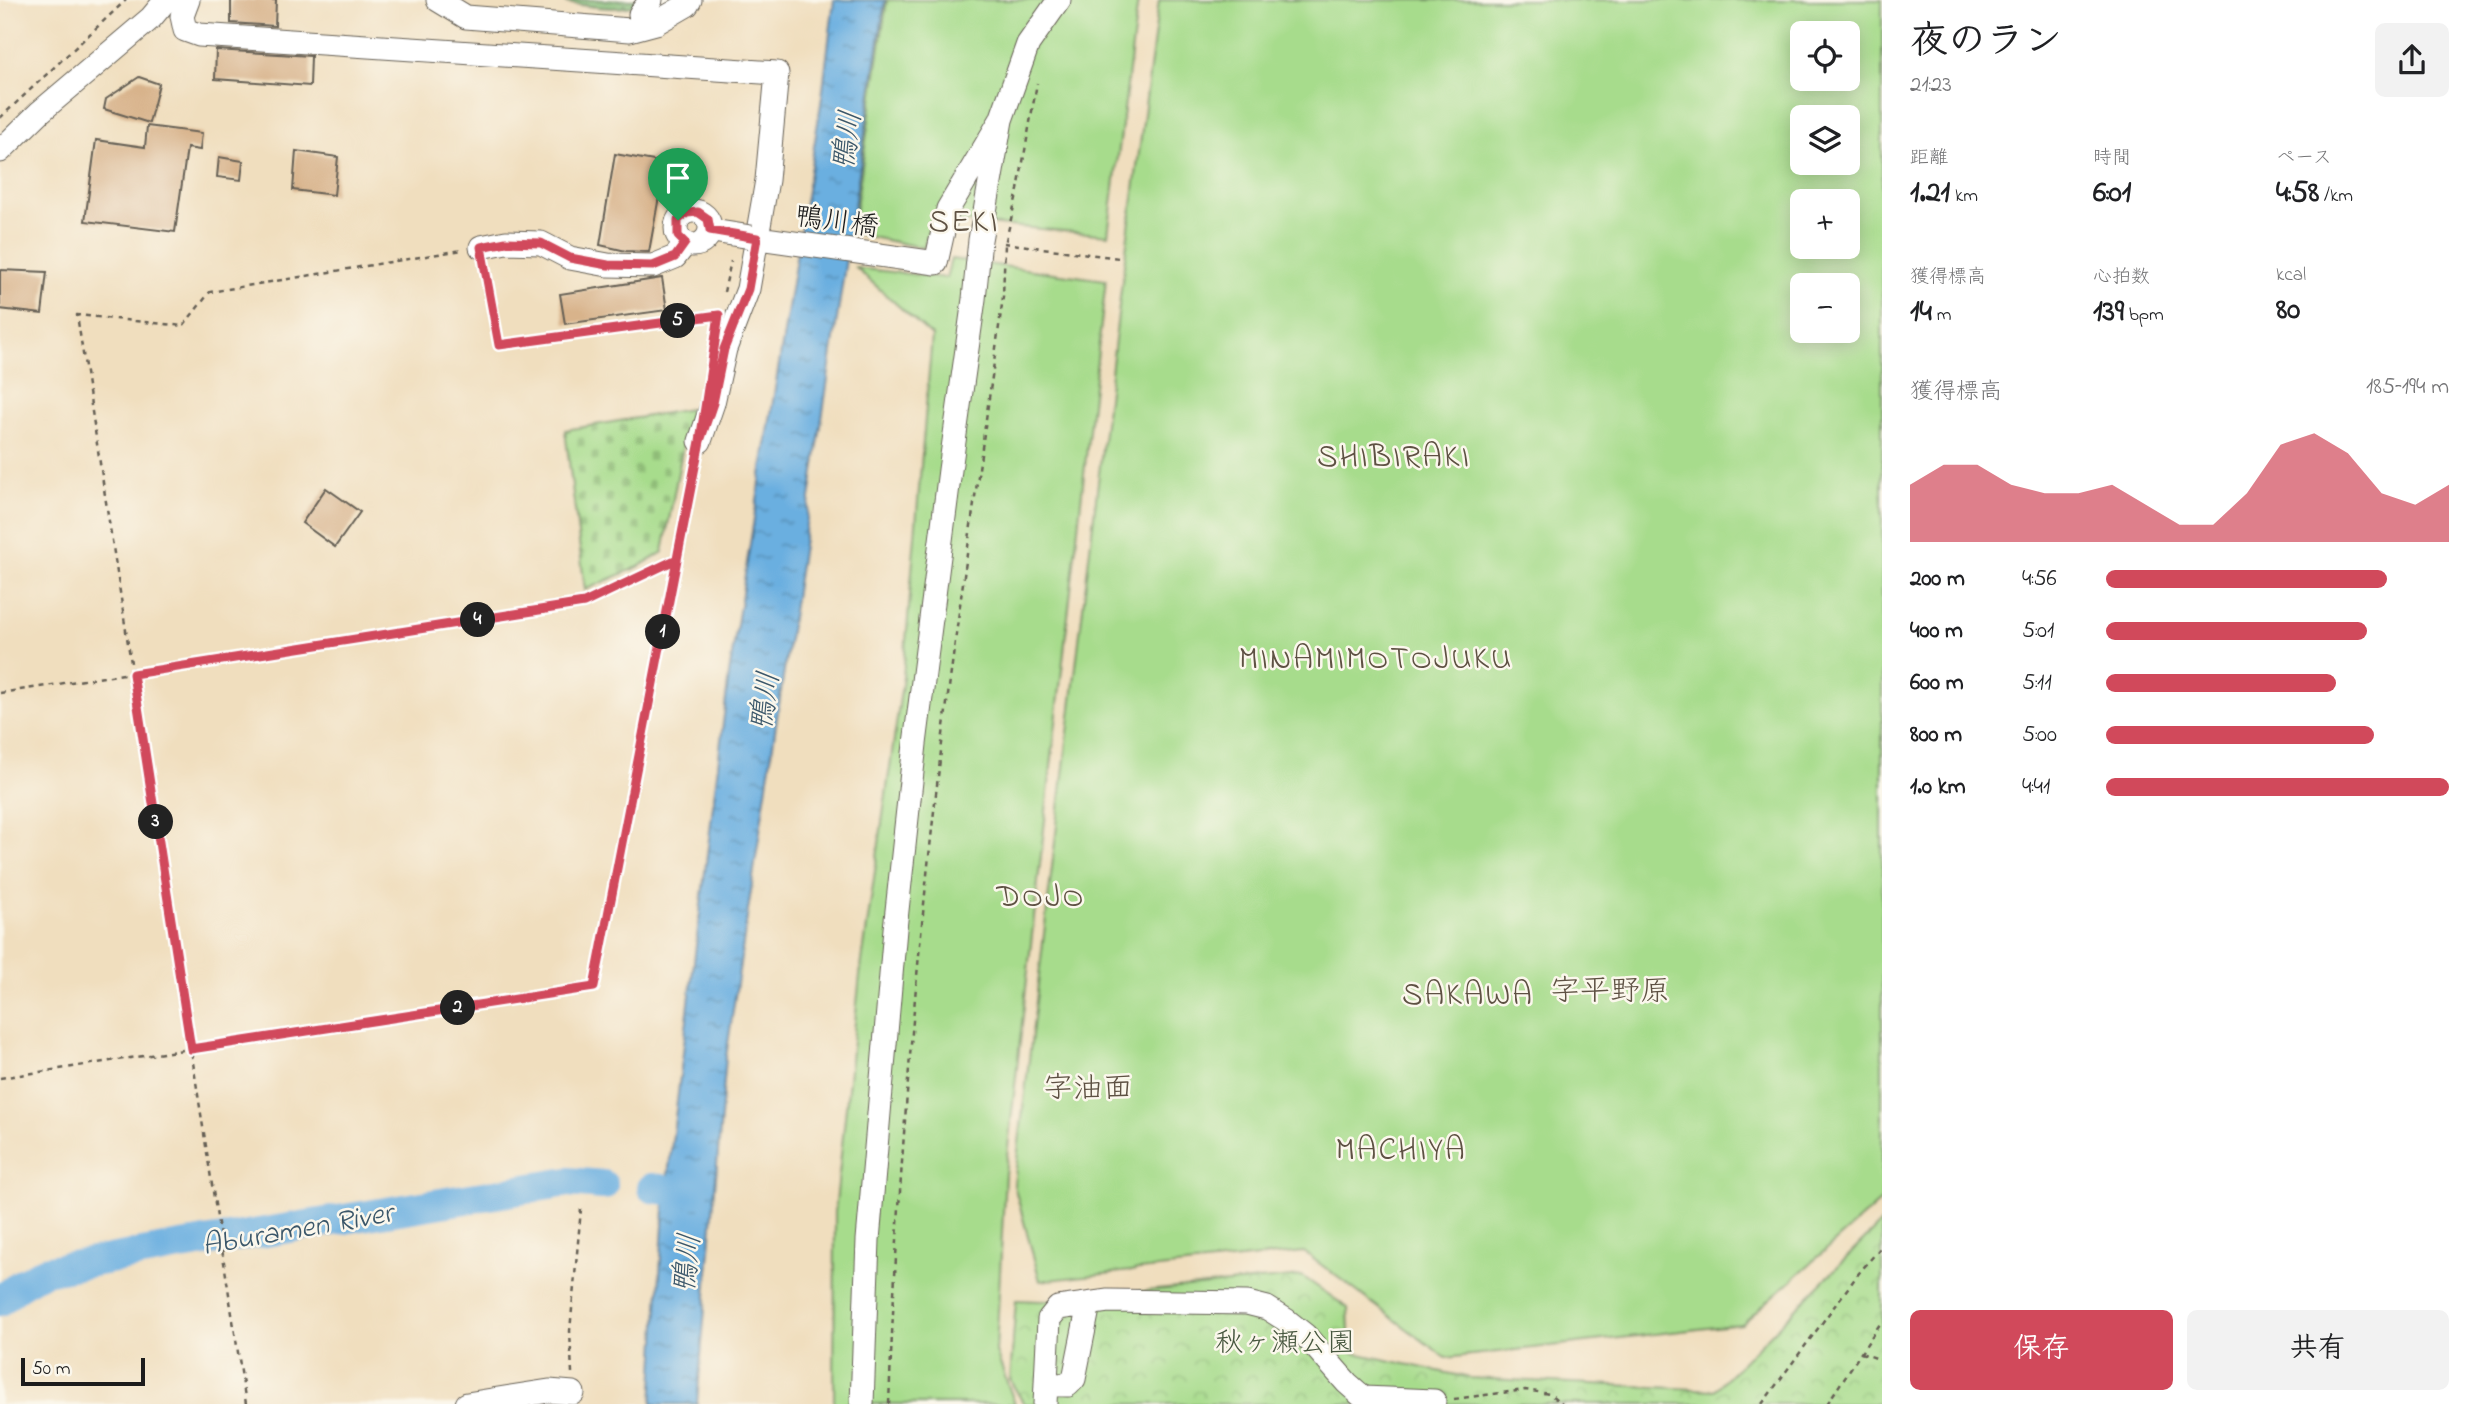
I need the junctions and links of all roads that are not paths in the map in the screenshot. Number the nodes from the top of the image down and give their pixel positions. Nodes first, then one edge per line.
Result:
1 (166, 0) edge
2 (188, 0) edge
3 (438, 0) edge
4 (460, 0) edge
5 (668, 0) edge
6 (690, 0) edge
7 (1059, 0) edge
8 (646, 7) edge
9 (1001, 120) junction
10 (0, 151) edge
11 (751, 241) junction
12 (481, 247) road end
13 (700, 441) road end
14 (1089, 1304) junction
15 (573, 1393) road end
16 (1045, 1394) edge
17 (1434, 1401) road end
18 (467, 1404) edge
19 (862, 1404) edge

1 - 10 street
2 - 11 street
3 - 6 street
4 - 8 street
5 - 8 street
7 - 9 street
9 - 11 street, 鴨川橋
9 - 19 street
11 - 12 street, 鴨川橋, bridge
11 - 13 street
14 - 16 street
14 - 16 street
14 - 17 street
15 - 18 street

